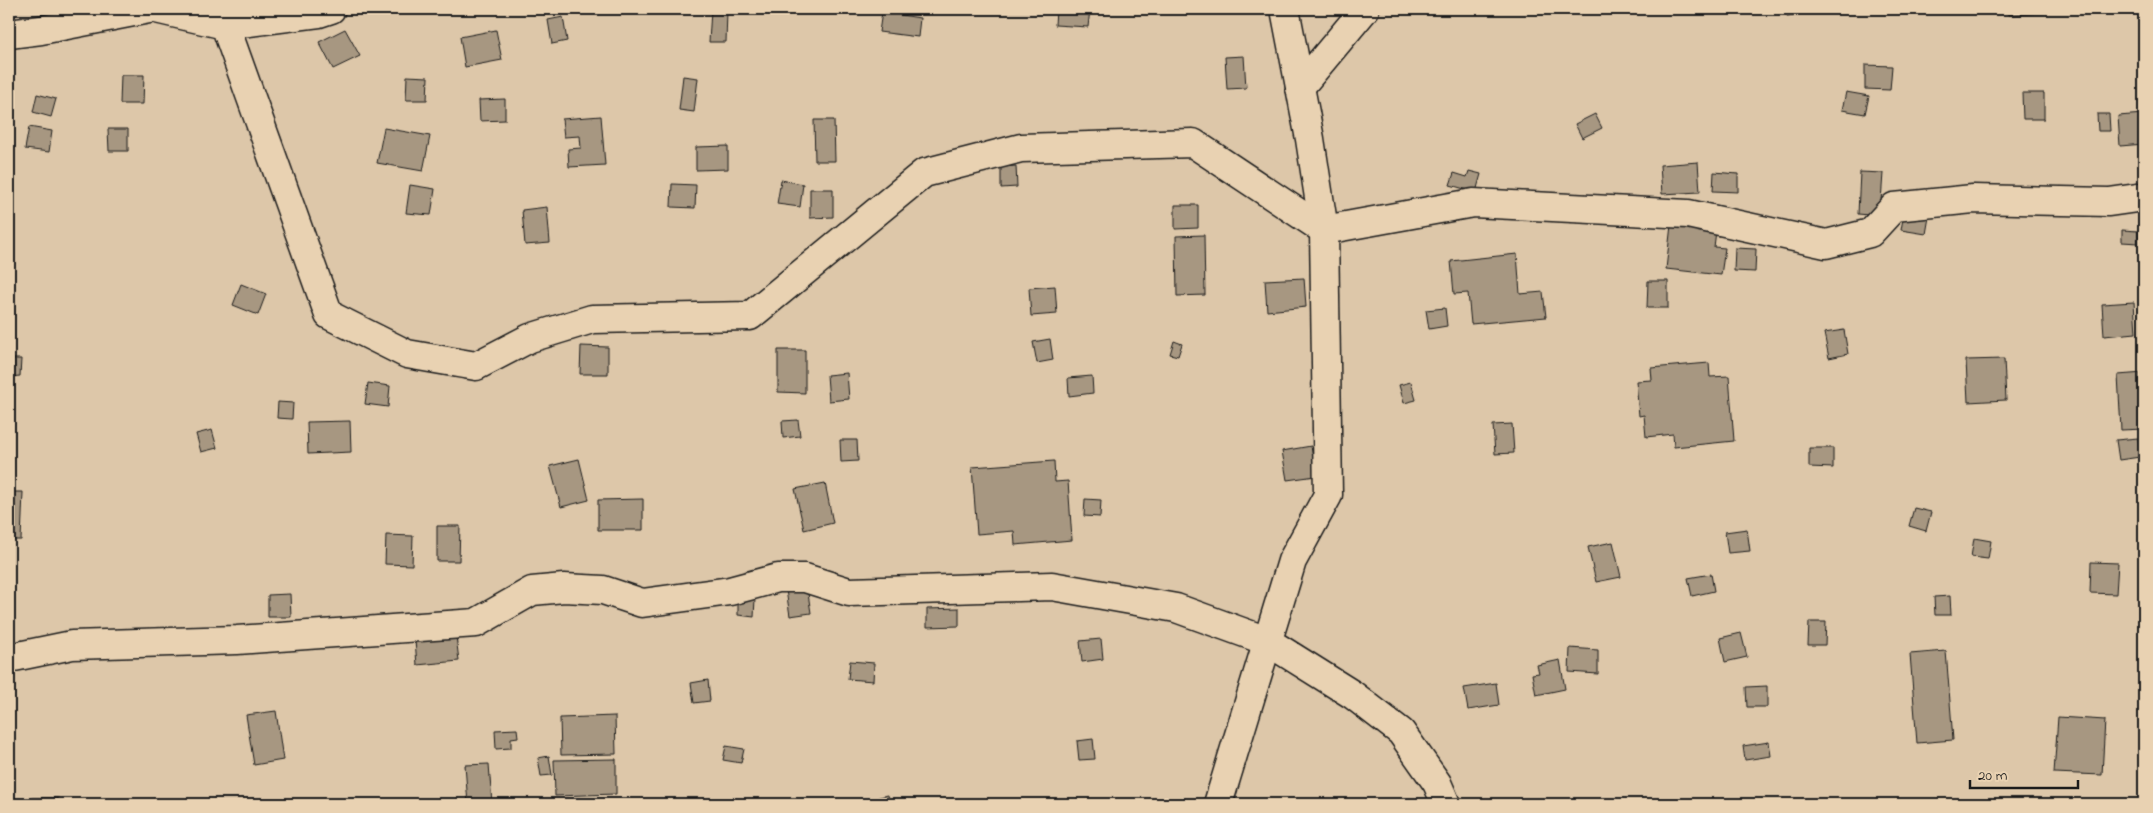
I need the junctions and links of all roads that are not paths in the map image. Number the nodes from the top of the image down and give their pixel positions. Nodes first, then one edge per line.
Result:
1 (149, 9) edge
2 (156, 9) edge
3 (331, 9) edge
4 (1285, 9) edge
5 (1364, 9) edge
6 (225, 26) junction
7 (9, 34) edge
8 (1300, 87) junction
9 (2144, 197) edge
10 (1324, 230) junction
11 (1267, 641) junction
12 (9, 658) edge
13 (1218, 804) edge
14 (1446, 804) edge

1 - 7 street
2 - 6 street
3 - 6 street
4 - 8 street
5 - 8 street
6 - 10 street
8 - 10 street
9 - 10 street
10 - 11 street
11 - 12 street
11 - 13 street
11 - 14 street

